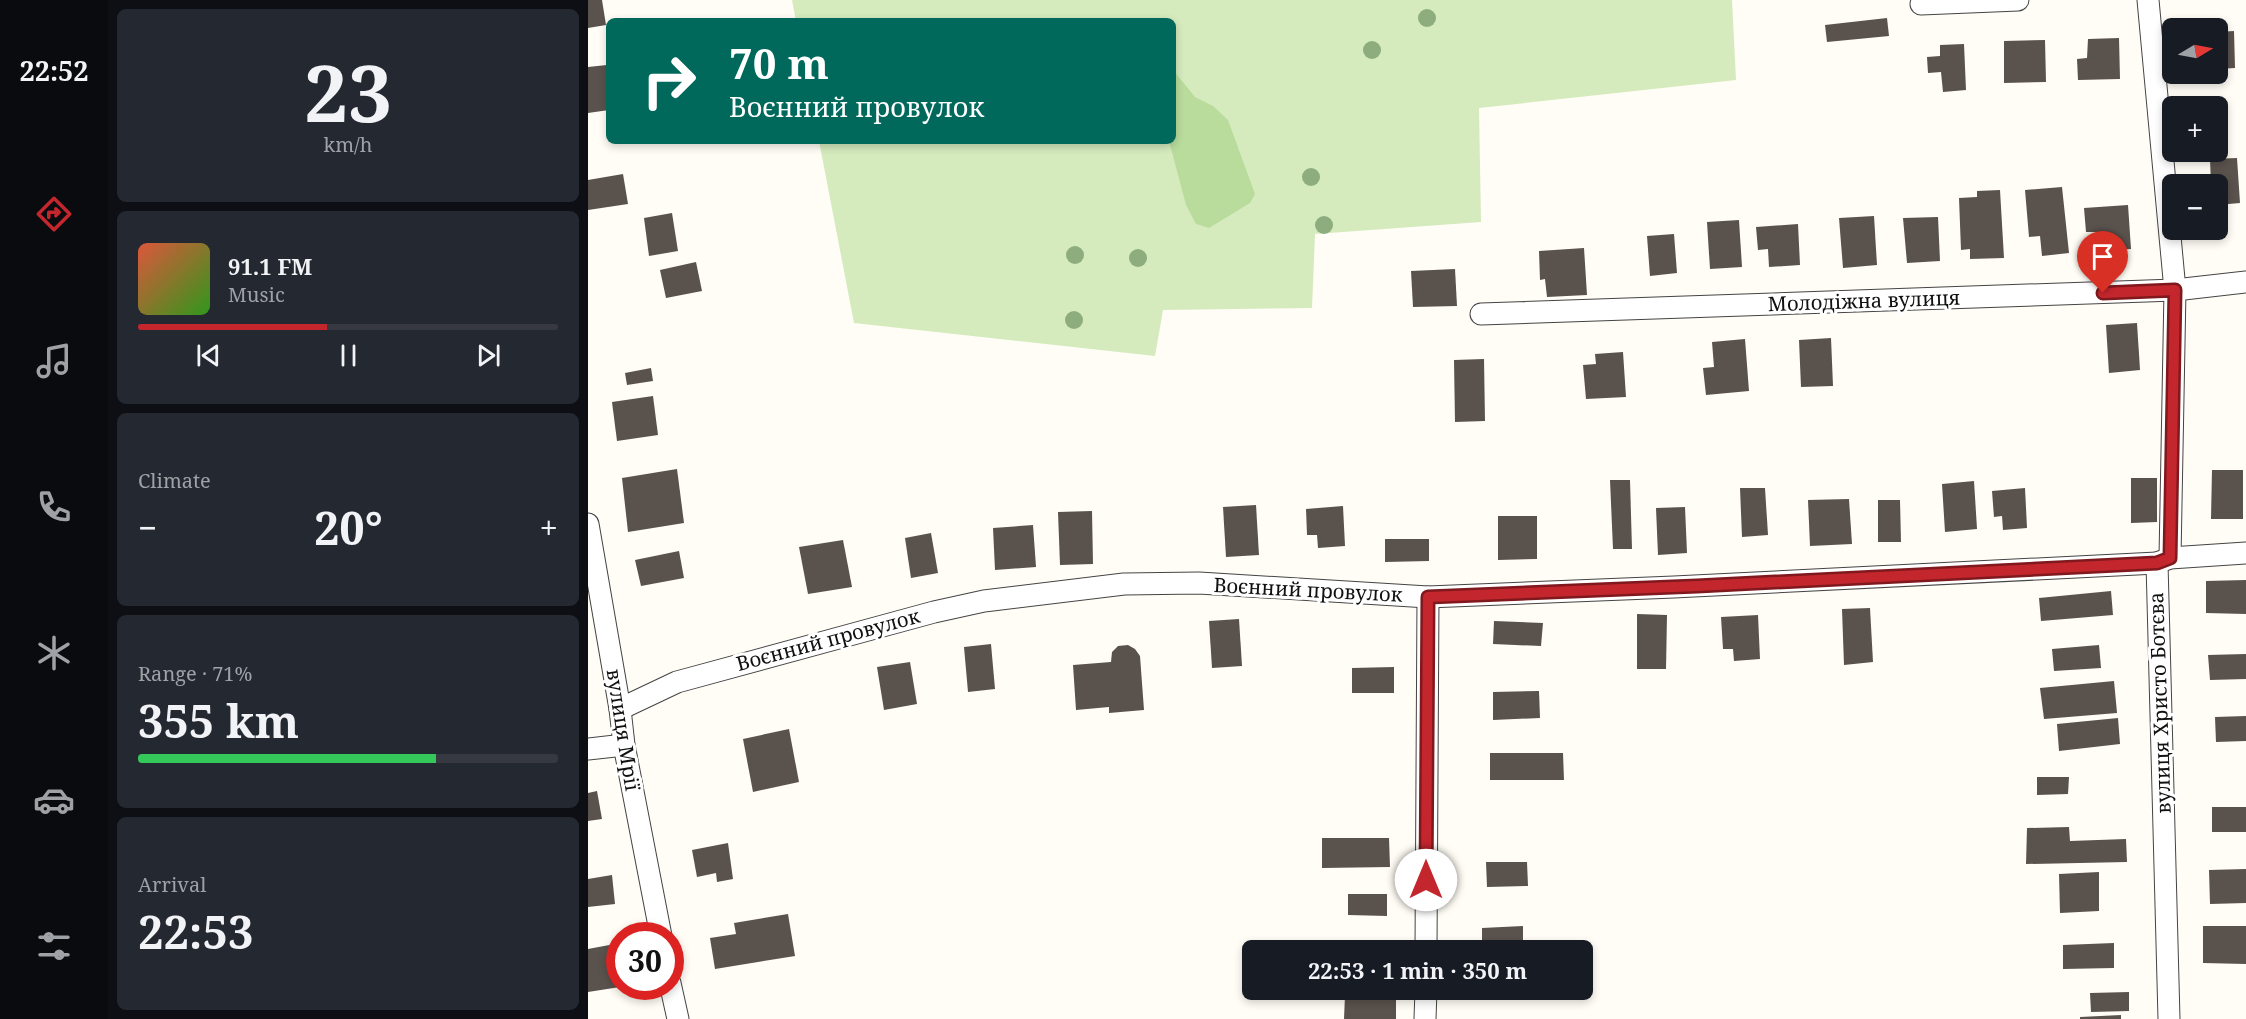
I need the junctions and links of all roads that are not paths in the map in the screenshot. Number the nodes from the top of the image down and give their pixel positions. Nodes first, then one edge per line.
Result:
1 (2018, 0) edge
2 (2148, 0) edge
3 (1921, 4) dead end
4 (2246, 282) edge
5 (2175, 290) junction
6 (1481, 314) dead end
7 (588, 524) edge
8 (2246, 553) edge
9 (2163, 560) junction
10 (1428, 597) junction
11 (620, 709) junction
12 (624, 746) junction
13 (588, 749) edge
14 (658, 922) edge
15 (1426, 940) edge
16 (674, 1000) edge
17 (1426, 1000) edge
18 (678, 1019) edge
19 (1425, 1019) edge
20 (2169, 1019) edge

1 - 3 street
2 - 5 street, вулиця Христо Ботєва
4 - 5 street, Молодіжна вулиця
5 - 6 street, Молодіжна вулиця
5 - 9 street, вулиця Христо Ботєва
7 - 11 street, вулиця Мрії
8 - 9 street, Воєнний провулок
9 - 10 street, Воєнний провулок
9 - 20 street, вулиця Христо Ботєва
10 - 11 street, Воєнний провулок
10 - 15 street
11 - 12 street, вулиця Мрії
12 - 13 street
12 - 14 street, вулиця Мрії
16 - 18 street
17 - 19 street

